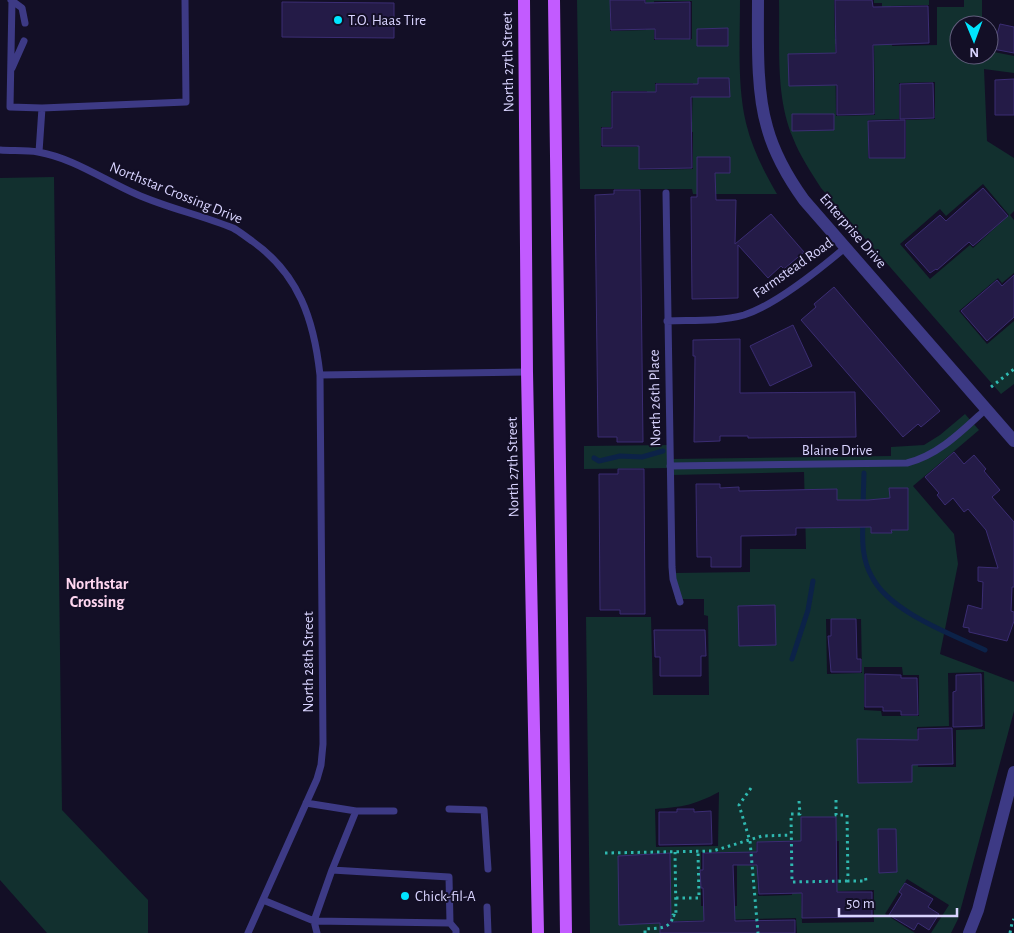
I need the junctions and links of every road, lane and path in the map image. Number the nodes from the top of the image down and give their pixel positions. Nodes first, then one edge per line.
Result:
1 (12, 0) edge
2 (184, 0) edge
3 (524, 0) edge
4 (554, 0) edge
5 (758, 0) edge
6 (25, 24) dead end
7 (24, 41) dead end
8 (10, 70) junction
9 (42, 108) junction
10 (0, 150) edge
11 (39, 152) junction
12 (666, 193) dead end
13 (846, 247) junction
14 (667, 321) junction
15 (1014, 369) edge
16 (527, 372) junction
17 (320, 375) junction
18 (991, 387) dead end
19 (986, 409) junction
20 (1014, 440) edge
21 (670, 466) junction
22 (680, 602) dead end
23 (1014, 772) edge
24 (751, 788) dead end
25 (836, 800) dead end
26 (799, 801) dead end
27 (306, 803) junction
28 (449, 809) dead end
29 (356, 811) junction
30 (394, 811) dead end
31 (791, 835) junction
32 (750, 841) junction
33 (675, 852) junction
34 (698, 852) junction
35 (605, 853) dead end
36 (488, 869) dead end
37 (332, 870) junction
38 (865, 874) dead end
39 (848, 881) junction
40 (676, 898) junction
41 (263, 900) junction
42 (487, 907) dead end
43 (1014, 919) edge
44 (314, 921) junction
45 (450, 923) junction
46 (248, 933) edge
47 (317, 933) edge
48 (456, 933) edge
49 (488, 933) edge
50 (538, 933) edge
51 (566, 933) edge
52 (645, 933) edge
53 (758, 933) edge
54 (969, 933) edge
55 (1010, 933) edge

1 - 6 lane
1 - 8 lane
2 - 9 lane
3 - 16 main road, North 27th Street
4 - 51 main road
5 - 13 street, Enterprise Drive
7 - 8 lane
8 - 9 lane
9 - 11 lane
10 - 11 lane, Northstar Crossing Drive
11 - 17 lane, Northstar Crossing Drive
12 - 14 lane, North 26th Place
13 - 14 lane, Farmstead Road
13 - 19 street, Enterprise Drive
14 - 21 lane, North 26th Place
15 - 18 path
16 - 17 lane
16 - 50 main road, North 27th Street
17 - 27 lane, North 28th Street
19 - 20 street, Enterprise Drive
19 - 21 lane, Blaine Drive
21 - 22 lane, North 26th Place
23 - 54 street
24 - 32 path
25 - 39 path
26 - 31 path
27 - 29 lane
27 - 41 lane, North 28th Street
28 - 36 lane
29 - 30 lane
29 - 37 lane
31 - 32 path
31 - 39 path
32 - 34 path
32 - 53 path
33 - 34 path
33 - 35 path
33 - 40 path
34 - 40 path
37 - 44 lane
37 - 45 lane
38 - 39 path
40 - 52 path
41 - 44 lane
41 - 46 lane, North 28th Street
42 - 49 lane
43 - 55 path
44 - 45 lane
44 - 47 lane
45 - 48 lane

